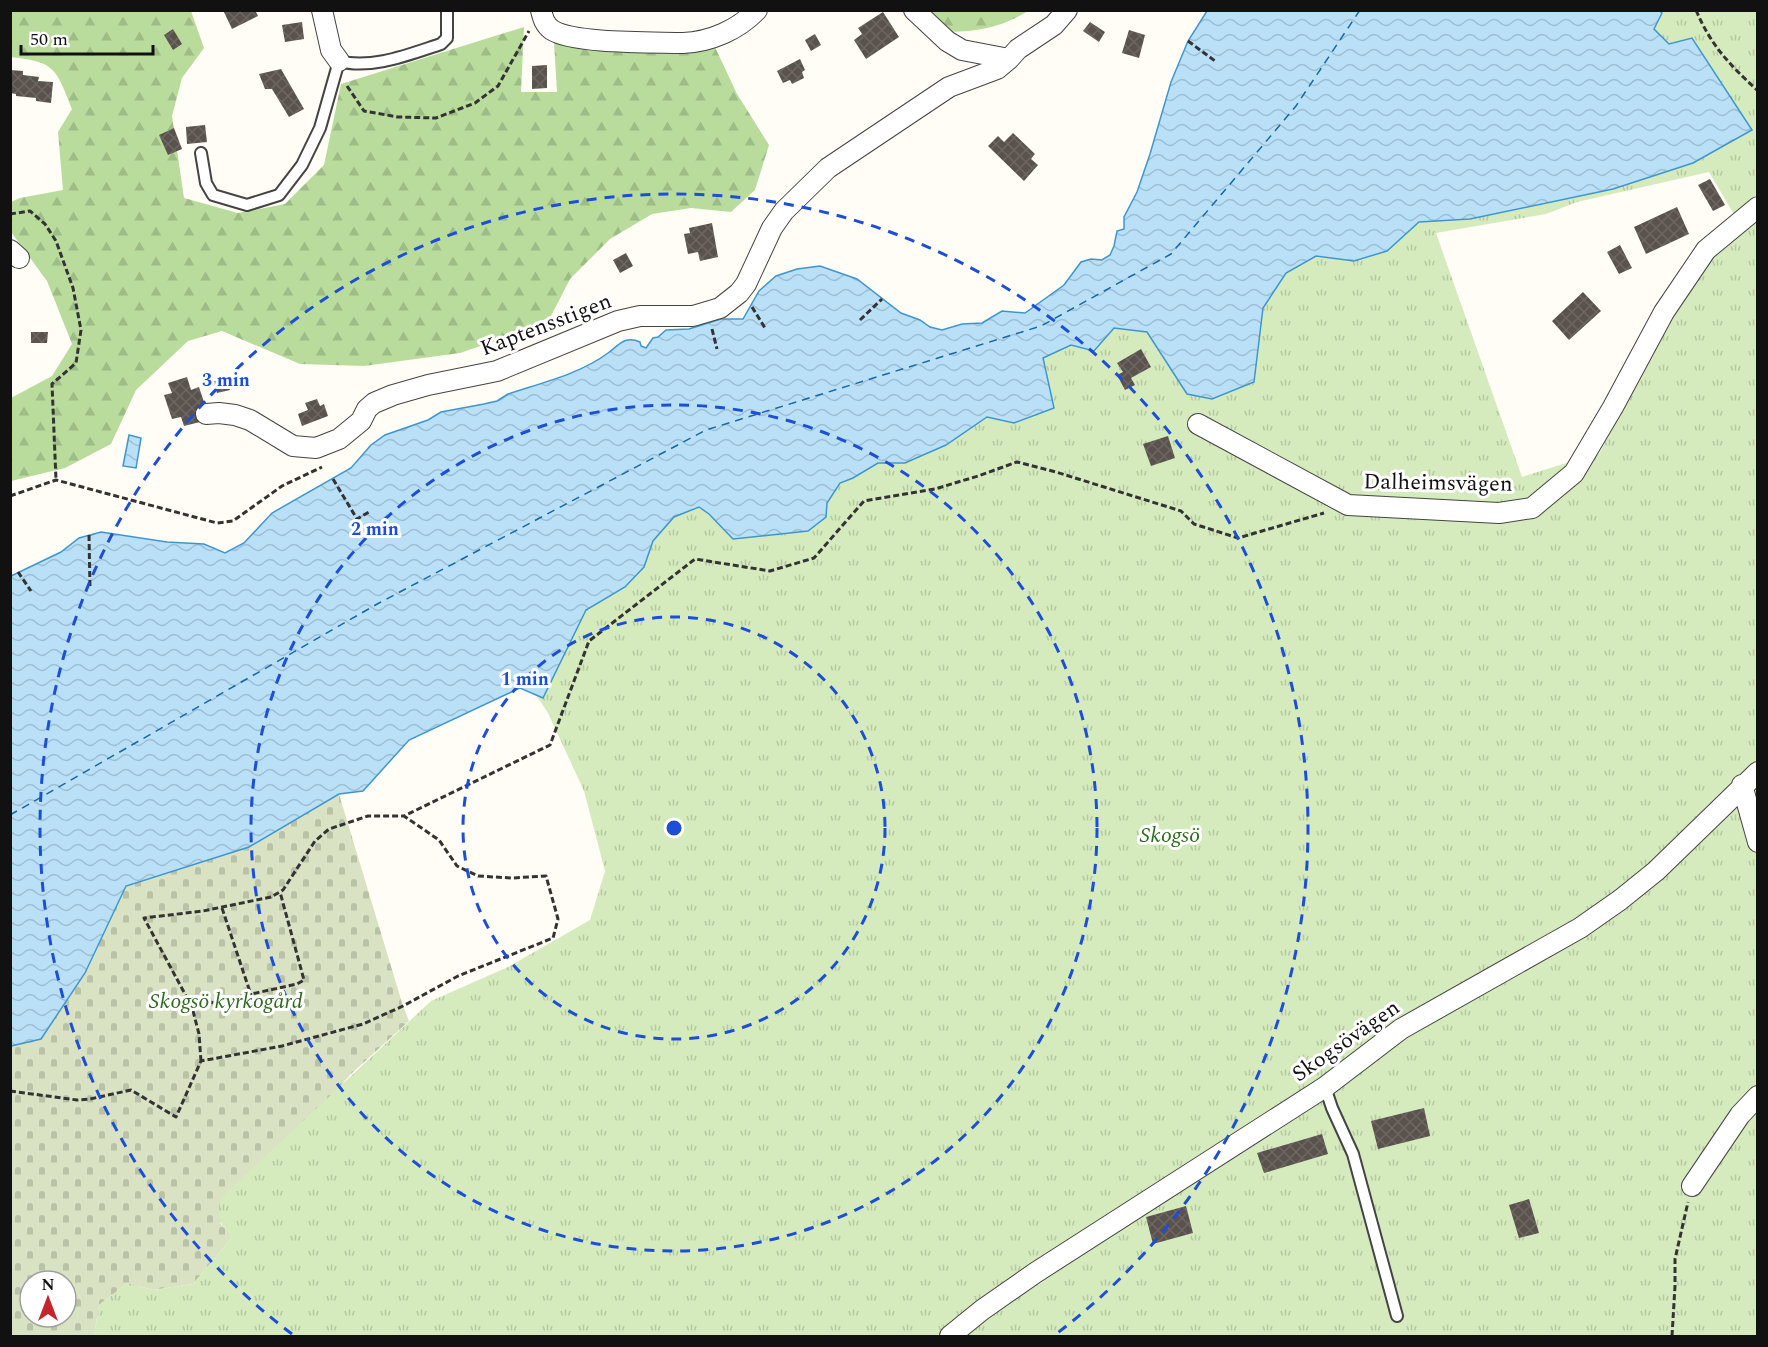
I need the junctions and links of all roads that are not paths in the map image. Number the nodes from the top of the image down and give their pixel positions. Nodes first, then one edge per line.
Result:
1 (322, 10) edge
2 (447, 10) edge
3 (541, 10) edge
4 (757, 10) edge
5 (914, 10) edge
6 (1067, 10) edge
7 (1010, 59) junction
8 (339, 61) junction
9 (201, 153) dead end
10 (1758, 207) edge
11 (206, 414) dead end
12 (1198, 424) dead end
13 (1758, 772) edge
14 (1742, 785) junction
15 (1758, 842) edge
16 (1325, 1087) junction
17 (1758, 1096) edge
18 (1692, 1186) road end
19 (1397, 1316) dead end
20 (950, 1336) edge

1 - 8 street
2 - 8 lane
3 - 4 street
5 - 7 street
6 - 7 street, Kaptensstigen
7 - 11 street, Kaptensstigen
8 - 9 lane
10 - 12 street, Dalheimsvägen
13 - 14 street, Skogsövägen
14 - 15 street
14 - 16 street, Skogsövägen
16 - 19 lane
16 - 20 street, Skogsövägen
17 - 18 street

